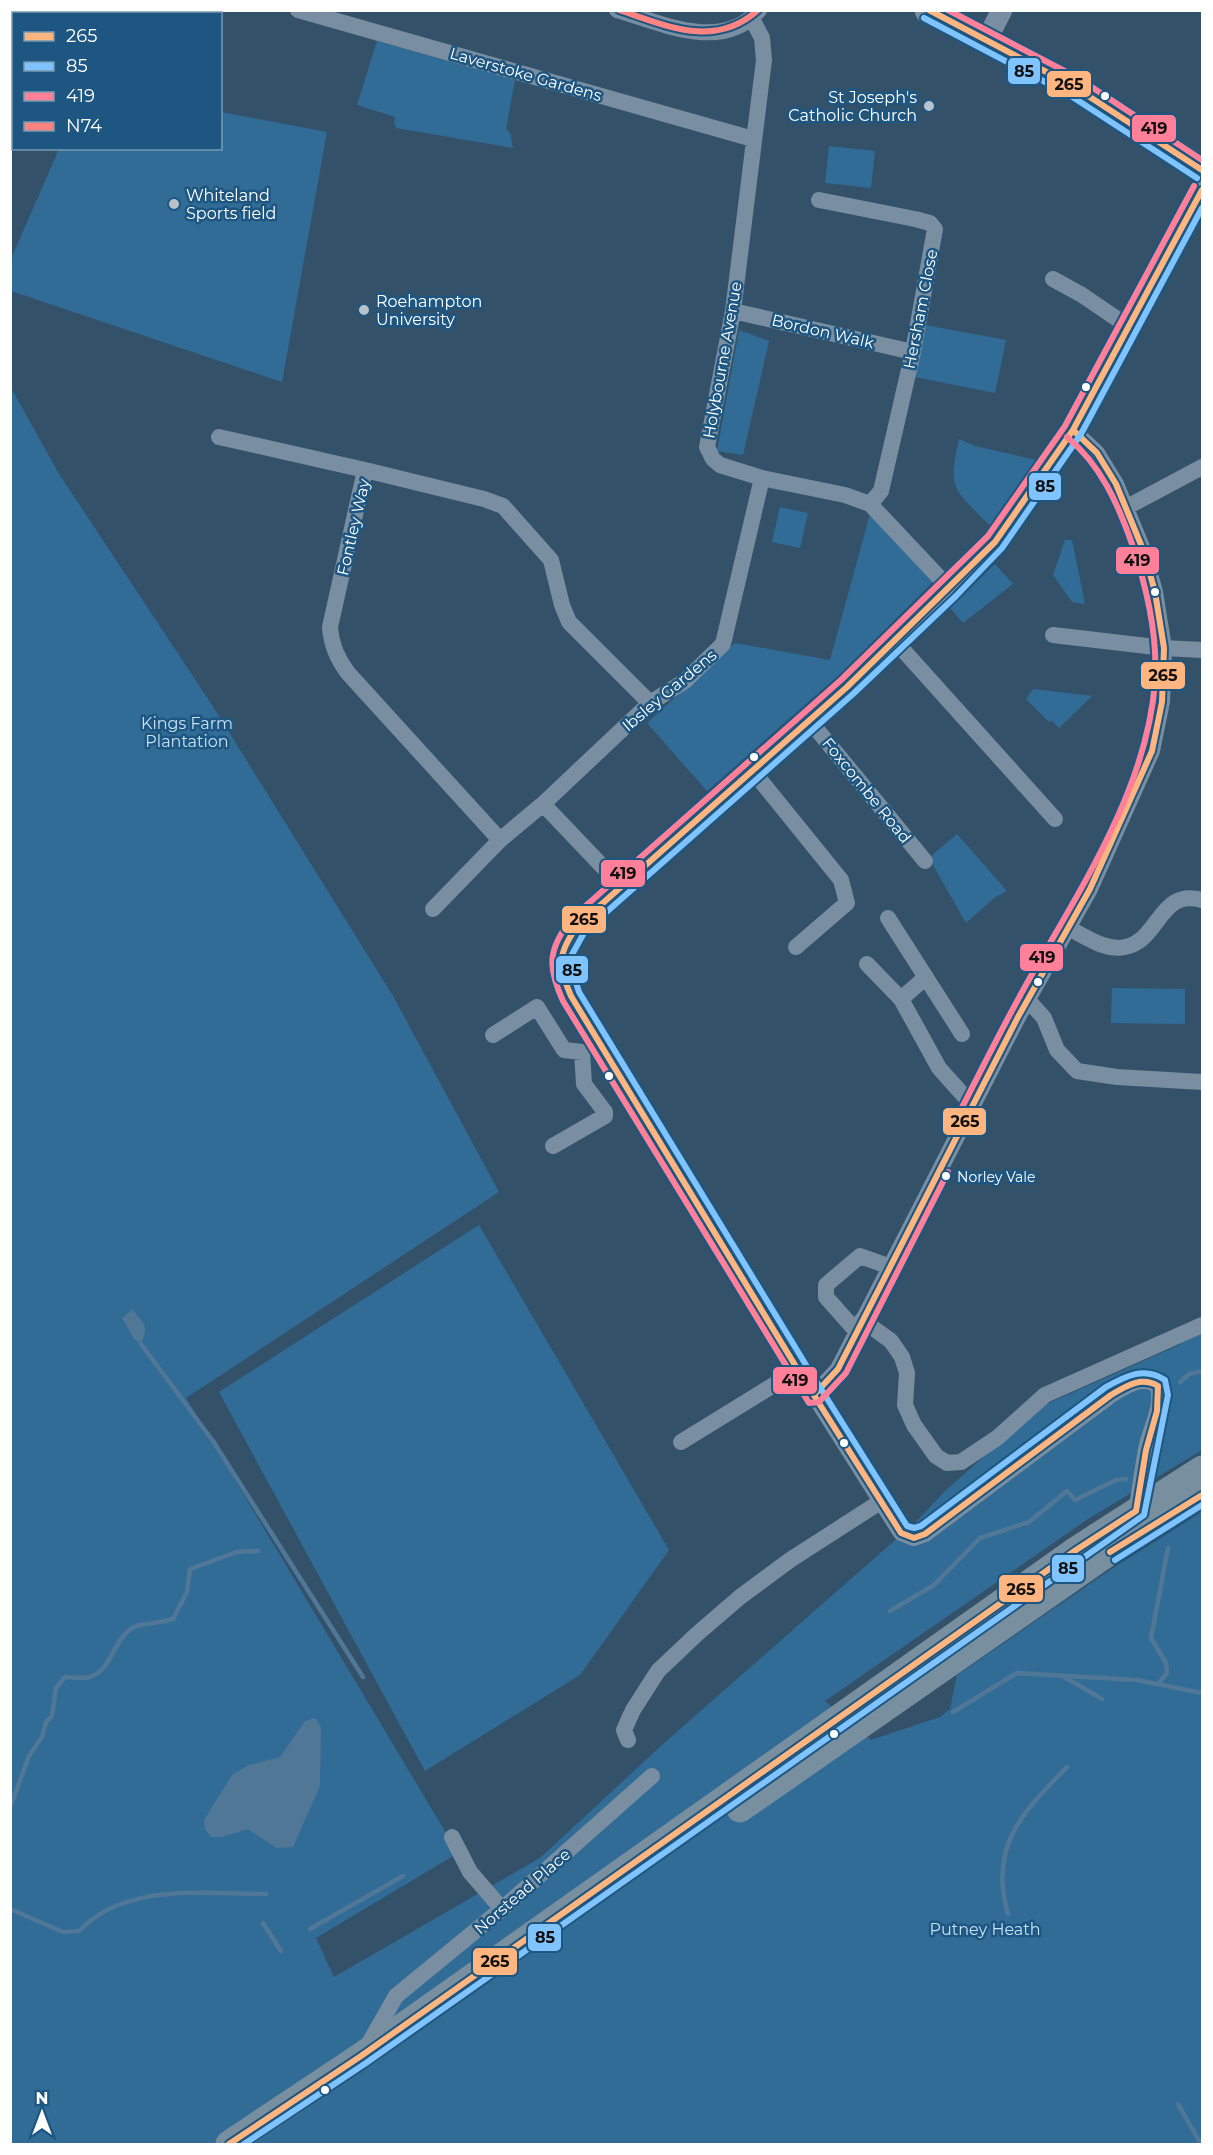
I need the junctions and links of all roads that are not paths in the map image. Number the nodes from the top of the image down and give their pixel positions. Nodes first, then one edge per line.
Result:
1 (298, 10) edge
2 (617, 10) edge
3 (928, 10) edge
4 (1002, 10) edge
5 (755, 15) edge
6 (987, 39) junction
7 (753, 139) junction
8 (1203, 171) edge
9 (1203, 190) edge
10 (819, 200) dead end
11 (1053, 279) dead end
12 (733, 311) junction
13 (1129, 327) junction
14 (913, 351) junction
15 (1073, 430) junction
16 (219, 437) dead end
17 (1203, 467) edge
18 (365, 471) junction
19 (762, 478) junction
20 (870, 504) junction
21 (1127, 507) junction
22 (950, 590) junction
23 (1053, 635) dead end
24 (896, 641) junction
25 (1164, 648) junction
26 (1203, 650) edge
27 (650, 703) junction
28 (809, 720) junction
29 (752, 770) junction
30 (543, 804) junction
31 (1054, 819) dead end
32 (500, 840) junction
33 (925, 861) dead end
34 (622, 887) junction
35 (1203, 900) edge
36 (433, 909) dead end
37 (888, 918) dead end
38 (1069, 928) junction
39 (796, 947) dead end
40 (867, 964) dead end
41 (926, 977) junction
42 (901, 999) junction
43 (1028, 1000) junction
44 (962, 1034) dead end
45 (493, 1035) dead end
46 (600, 1042) junction
47 (582, 1052) junction
48 (1203, 1082) edge
49 (973, 1106) junction
50 (553, 1146) dead end
51 (888, 1266) junction
52 (859, 1325) junction
53 (1203, 1325) edge
54 (798, 1370) junction
55 (814, 1395) junction
56 (681, 1442) dead end
57 (1203, 1469) edge
58 (1203, 1495) edge
59 (880, 1502) junction
60 (1136, 1511) junction
61 (627, 1740) dead end
62 (652, 1776) dead end
63 (452, 1837) dead end
64 (502, 1909) junction
65 (403, 2011) junction
66 (229, 2145) edge
67 (258, 2145) edge

1 - 7 street, Laverstoke Gardens
2 - 5 street
3 - 6 highway
4 - 6 street
5 - 7 street, Holybourne Avenue
6 - 8 highway
7 - 12 street, Holybourne Avenue
9 - 13 street
10 - 14 street, Hersham Close
11 - 13 street
12 - 14 street, Bordon Walk
12 - 19 street, Holybourne Avenue
13 - 15 street
14 - 20 street, Hersham Close
15 - 21 street
15 - 22 street
16 - 18 street
17 - 21 street
18 - 27 street, Fontley Way
18 - 32 street, Fontley Way
19 - 20 street, Holybourne Avenue
19 - 27 street, Ibsley Gardens
20 - 22 street, Holybourne Avenue
21 - 25 street
22 - 24 street
23 - 25 street
24 - 28 street
24 - 31 street
25 - 26 street
25 - 38 street
27 - 30 street, Ibsley Gardens
28 - 29 street
28 - 33 street, Foxcombe Road
29 - 34 street
29 - 39 street
30 - 32 street, Ibsley Gardens
30 - 34 street
32 - 36 street, Ibsley Gardens
34 - 46 street
35 - 38 street
37 - 41 street
38 - 43 street
40 - 42 street
41 - 42 street
41 - 44 street
42 - 49 street
43 - 48 street
43 - 49 street
45 - 47 street
46 - 47 street
46 - 54 street
47 - 50 street
49 - 51 street
51 - 52 street
51 - 52 street
52 - 53 street
52 - 55 street
54 - 55 street
54 - 56 street
55 - 59 street
57 - 60 highway
58 - 67 highway
59 - 60 street
59 - 61 street
60 - 65 highway
62 - 64 street, Norstead Place
63 - 64 street
64 - 65 street, Norstead Place
65 - 66 highway

